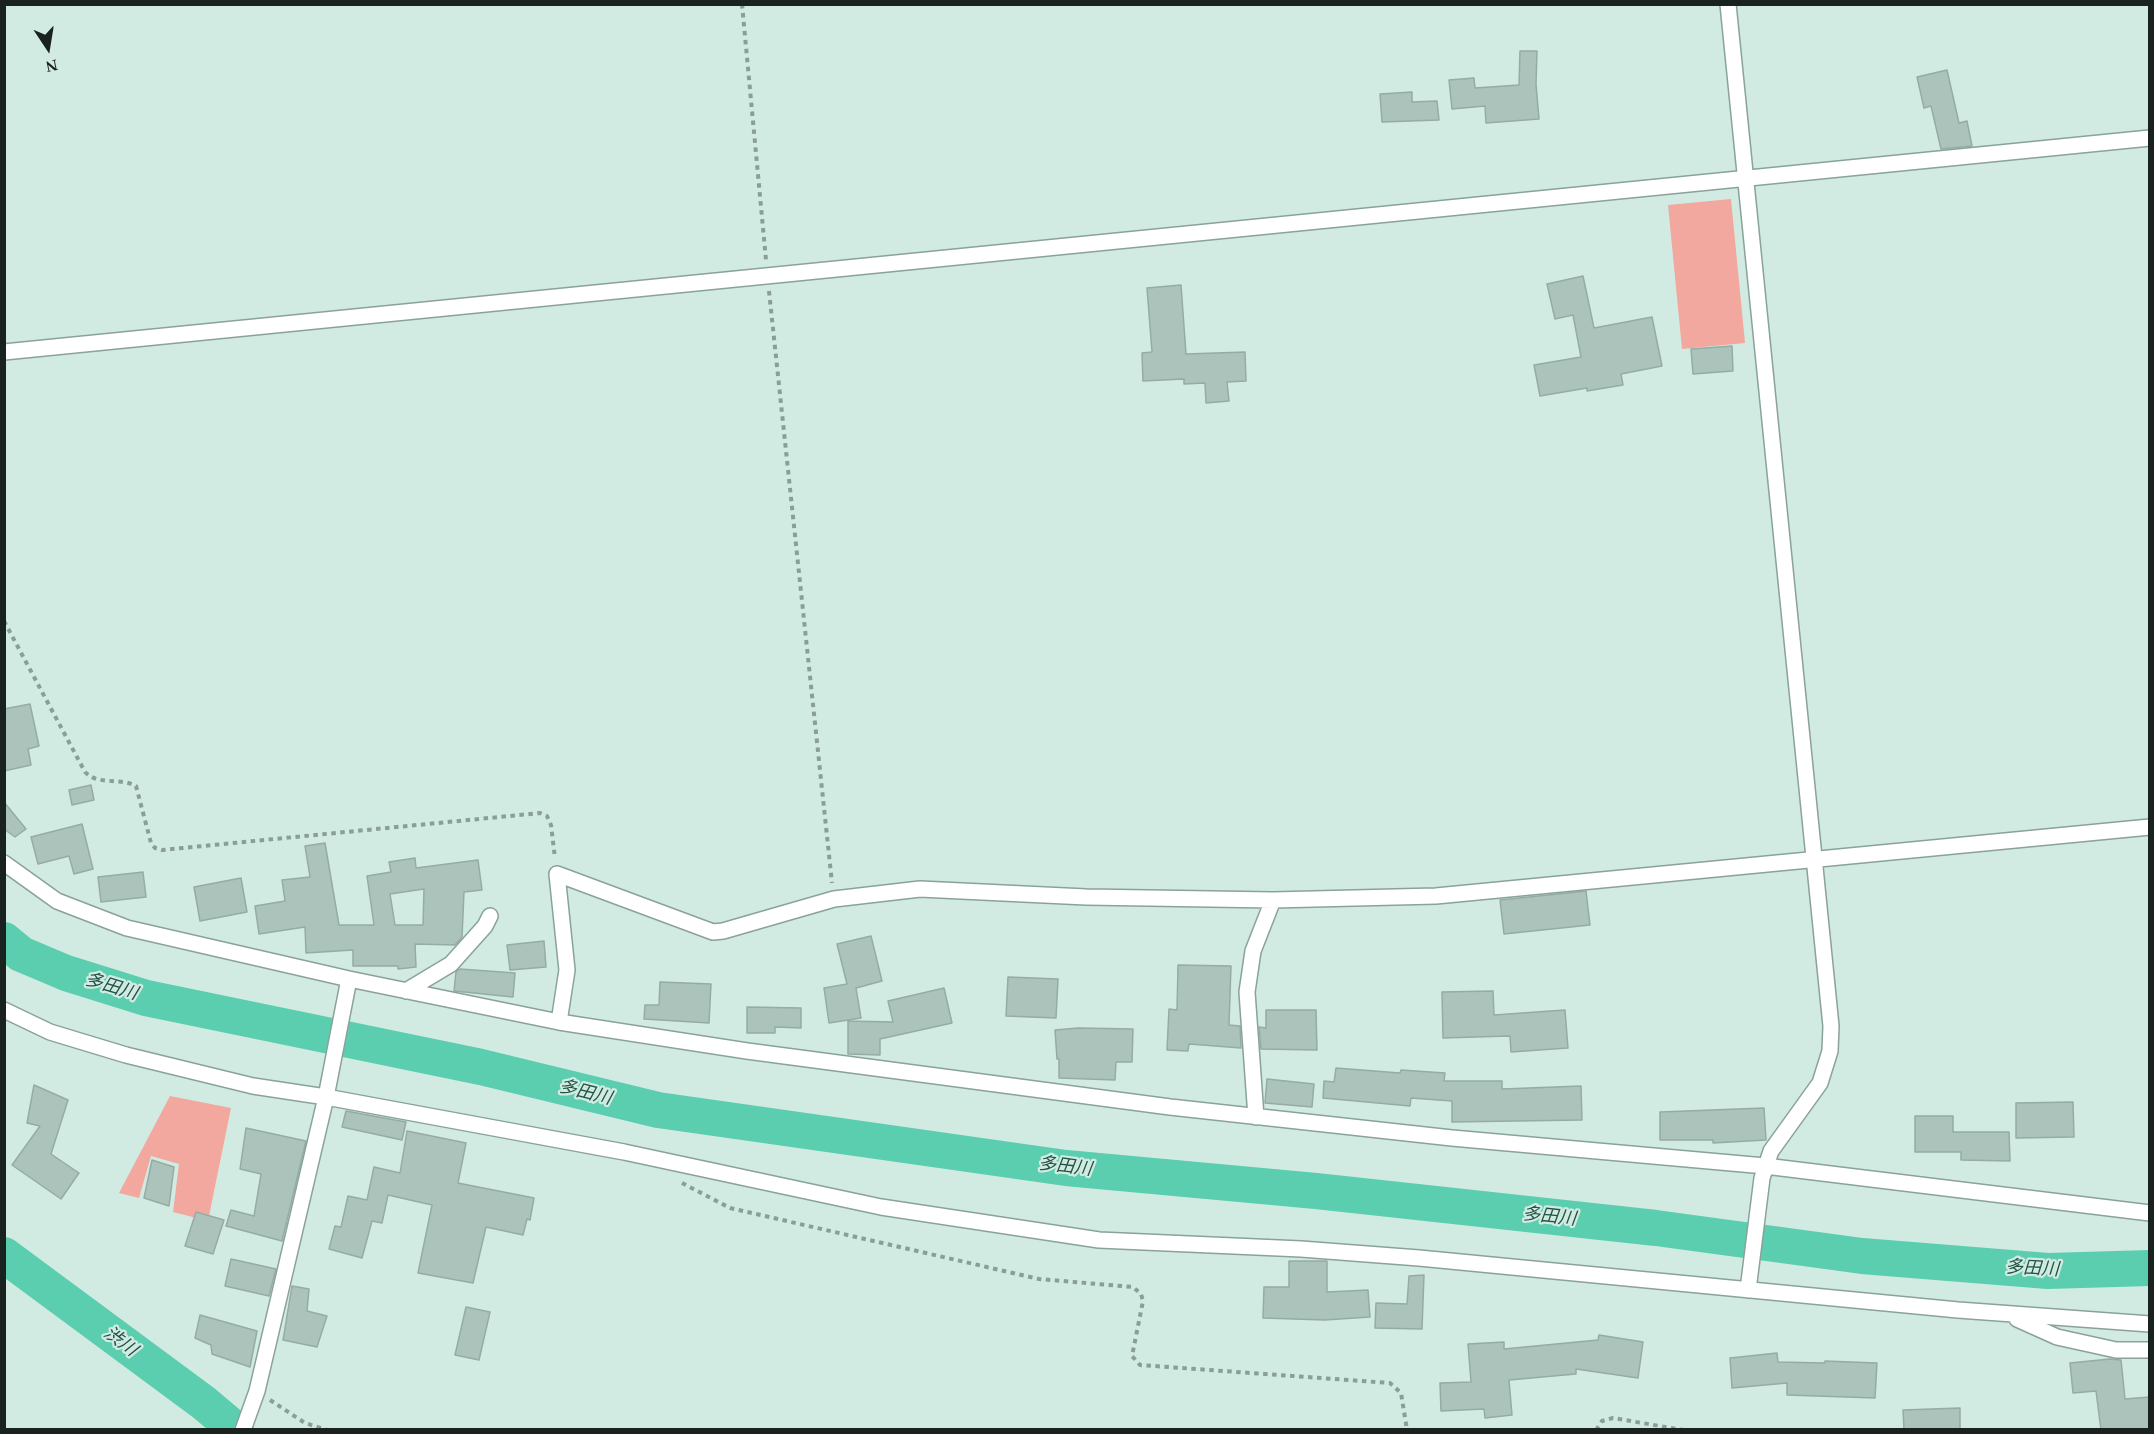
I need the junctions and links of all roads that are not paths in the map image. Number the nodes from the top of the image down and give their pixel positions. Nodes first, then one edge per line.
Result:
1 (1728, 4) edge
2 (2150, 138) edge
3 (1746, 178) junction
4 (4, 352) edge
5 (2150, 827) edge
6 (1815, 859) junction
7 (4, 863) edge
8 (1273, 900) junction
9 (490, 916) dead end
10 (347, 986) junction
11 (406, 991) junction
12 (4, 1011) edge
13 (559, 1022) junction
14 (327, 1093) junction
15 (1256, 1117) junction
16 (1764, 1172) junction
17 (2150, 1213) edge
18 (1749, 1284) junction
19 (2006, 1314) junction
20 (2150, 1324) edge
21 (2150, 1350) edge
22 (243, 1430) edge

1 - 3 street
2 - 3 street
3 - 4 street
3 - 6 street
5 - 6 street
6 - 8 street
6 - 16 street
7 - 10 street
8 - 13 street
8 - 15 street
9 - 11 street
10 - 11 street
10 - 14 street
11 - 13 street
12 - 14 street
13 - 15 street
14 - 18 street
14 - 22 street
15 - 16 street
16 - 17 street
16 - 18 street
18 - 19 street
19 - 20 street
19 - 21 street

